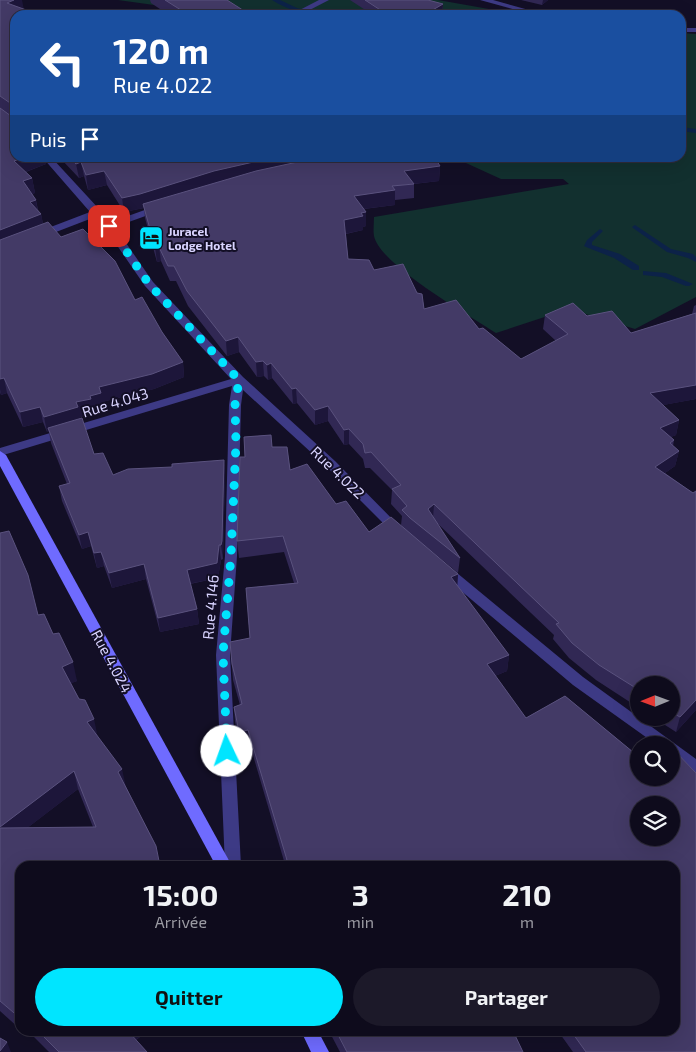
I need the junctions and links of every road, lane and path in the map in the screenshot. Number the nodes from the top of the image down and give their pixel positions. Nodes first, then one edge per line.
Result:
1 (325, 0) edge
2 (484, 0) edge
3 (304, 10) edge
4 (523, 10) edge
5 (52, 162) edge
6 (172, 204) edge
7 (98, 212) junction
8 (109, 226) junction
9 (28, 240) edge
10 (239, 380) junction
11 (0, 454) edge
12 (404, 537) edge
13 (434, 562) edge
14 (656, 736) edge
15 (680, 754) edge
16 (696, 767) edge
17 (221, 861) edge
18 (233, 861) edge
19 (312, 1036) edge
20 (320, 1052) edge

1 - 3 street
2 - 4 street
5 - 7 street, Rue 4.022
6 - 8 street
7 - 8 street, Rue 4.022
7 - 9 street
8 - 10 street, Rue 4.022
10 - 11 street, Rue 4.043
10 - 12 street, Rue 4.022
10 - 18 street, Rue 4.146
11 - 17 street, Rue 4.024
13 - 14 street
15 - 16 street
19 - 20 street

